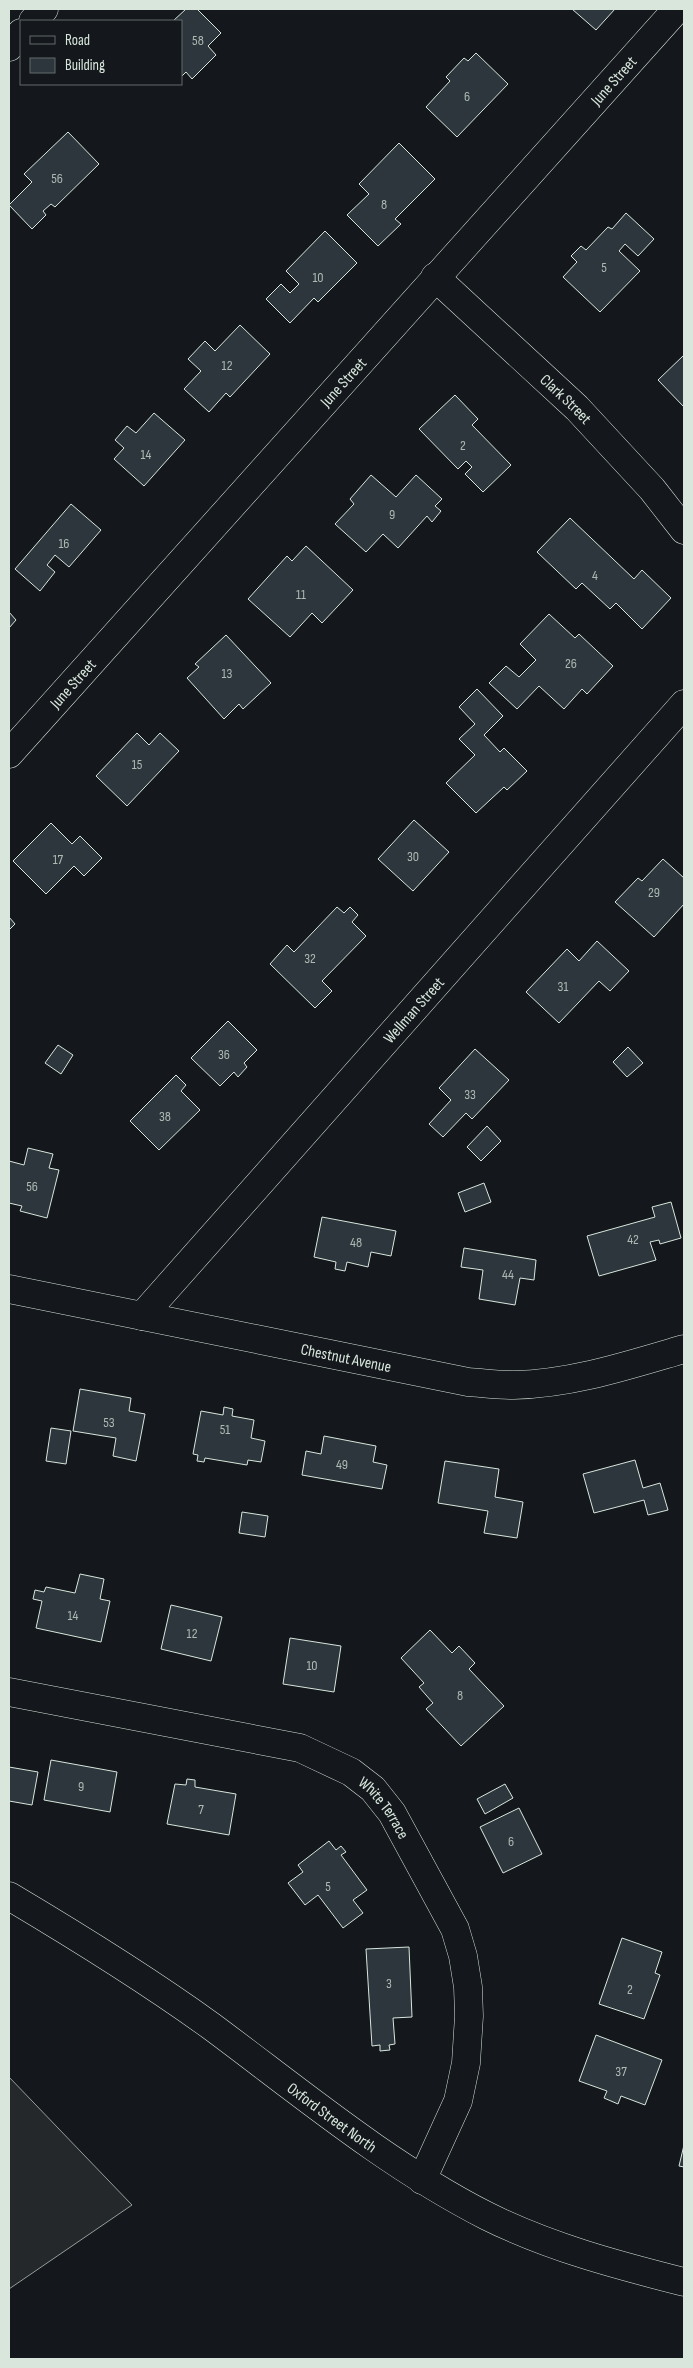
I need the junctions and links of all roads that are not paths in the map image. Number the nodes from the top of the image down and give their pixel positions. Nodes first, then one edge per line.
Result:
1 (44, 9) edge
2 (677, 9) edge
3 (34, 20) edge
4 (20, 34) edge
5 (9, 46) edge
6 (435, 277) junction
7 (684, 530) edge
8 (684, 704) edge
9 (9, 754) edge
10 (9, 1289) edge
11 (142, 1316) junction
12 (684, 1349) edge
13 (9, 1692) edge
14 (9, 1896) edge
15 (422, 2180) junction
16 (684, 2282) edge

1 - 3 street
2 - 6 street, June Street
4 - 5 street
6 - 7 street, Clark Street
6 - 9 street, June Street
8 - 11 street, Wellman Street
10 - 11 street, Chestnut Avenue
11 - 12 street, Chestnut Avenue
13 - 15 street, White Terrace
14 - 15 street, Oxford Street North
15 - 16 street, Oxford Street North

